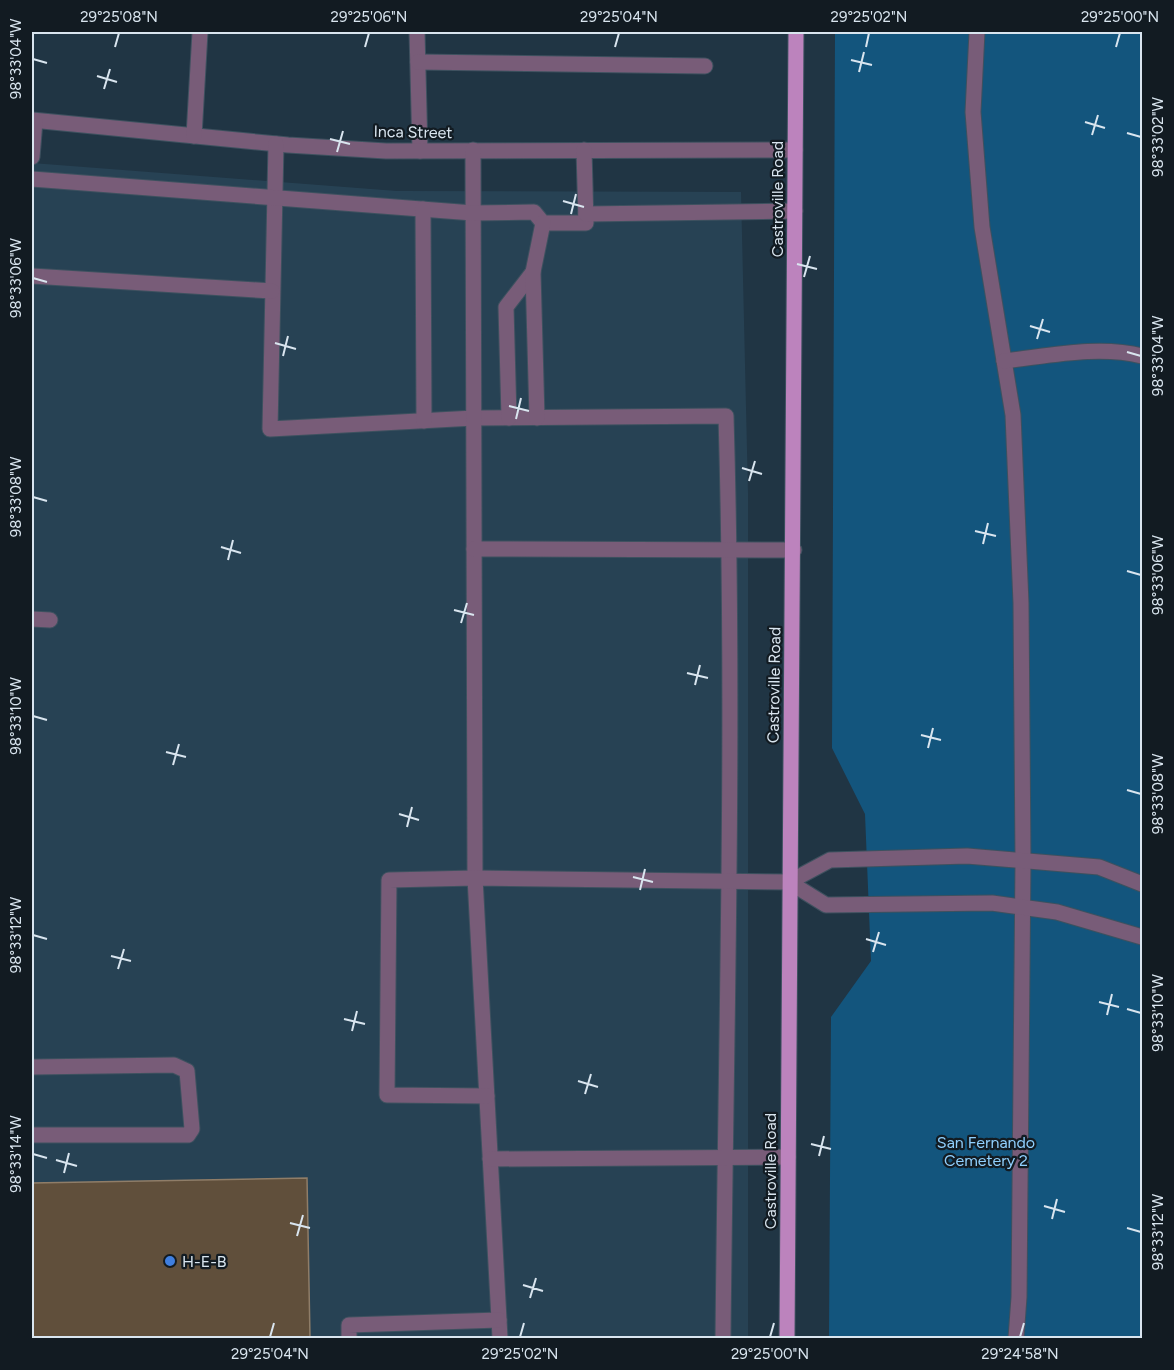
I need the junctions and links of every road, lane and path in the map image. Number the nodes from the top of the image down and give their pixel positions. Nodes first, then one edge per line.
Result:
1 (200, 32) edge
2 (417, 32) edge
3 (796, 32) edge
4 (977, 32) edge
5 (418, 62) junction
6 (705, 66) dead end
7 (33, 121) edge
8 (194, 136) junction
9 (276, 144) junction
10 (473, 150) junction
11 (584, 150) junction
12 (795, 150) junction
13 (420, 151) junction
14 (32, 157) edge
15 (32, 178) edge
16 (274, 199) junction
17 (423, 209) junction
18 (795, 211) junction
19 (473, 213) junction
20 (586, 214) junction
21 (543, 223) junction
22 (533, 272) junction
23 (32, 276) edge
24 (272, 291) junction
25 (1143, 356) edge
26 (1004, 361) junction
27 (474, 418) junction
28 (509, 418) junction
29 (537, 418) junction
30 (424, 421) junction
31 (474, 549) junction
32 (730, 550) junction
33 (794, 550) junction
34 (32, 619) edge
35 (50, 620) dead end
36 (1023, 861) junction
37 (475, 878) junction
38 (731, 881) junction
39 (789, 882) junction
40 (1143, 884) edge
41 (1022, 907) junction
42 (1143, 937) edge
43 (32, 1067) edge
44 (487, 1096) junction
45 (32, 1135) edge
46 (726, 1157) junction
47 (788, 1157) junction
48 (490, 1159) junction
49 (499, 1320) junction
50 (349, 1338) edge
51 (500, 1338) edge
52 (723, 1338) edge
53 (787, 1338) edge
54 (1016, 1338) edge

1 - 8 street
2 - 5 street
3 - 12 main road, Castroville Road
4 - 26 street
5 - 6 street
5 - 13 street
7 - 8 street, Inca Street
7 - 14 street
8 - 9 street, Inca Street
9 - 13 street, Inca Street
9 - 16 street
10 - 11 street, Inca Street
10 - 13 street, Inca Street
10 - 19 street
11 - 12 street, Inca Street
11 - 20 street
12 - 18 main road, Castroville Road
15 - 16 street
16 - 17 street
16 - 24 street
17 - 19 street
17 - 30 street
18 - 20 street
18 - 33 main road, Castroville Road
19 - 21 street
19 - 27 street
20 - 21 street
21 - 22 street
22 - 28 street
22 - 29 street
23 - 24 street
24 - 30 street
25 - 26 street
26 - 36 street
27 - 28 street
27 - 30 street
27 - 31 street
28 - 29 street
29 - 32 street
31 - 32 street
31 - 37 street
32 - 33 street
32 - 38 street
33 - 39 main road, Castroville Road
34 - 35 street
36 - 39 street
36 - 40 street
36 - 41 street
37 - 38 street
37 - 44 street
37 - 44 street
38 - 39 street
38 - 46 street
39 - 41 street
39 - 47 main road, Castroville Road
41 - 42 street
41 - 54 street
43 - 45 street
44 - 48 street
46 - 47 street
46 - 48 street
46 - 52 street
47 - 53 main road, Castroville Road
48 - 49 street
49 - 50 street
49 - 51 street

